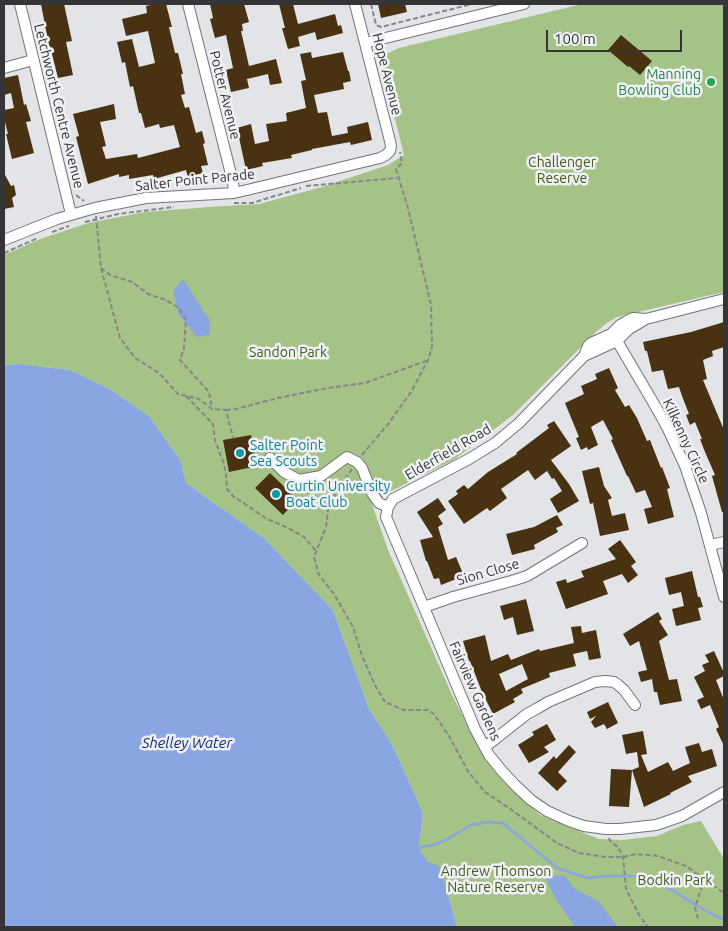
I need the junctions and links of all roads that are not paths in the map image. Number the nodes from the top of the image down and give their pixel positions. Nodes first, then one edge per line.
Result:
1 (20, 4) edge
2 (188, 4) edge
3 (355, 4) edge
4 (522, 4) edge
5 (365, 43) junction
6 (33, 60) junction
7 (4, 68) edge
8 (390, 151) joint
9 (234, 193) junction
10 (72, 220) junction
11 (4, 240) edge
12 (724, 299) edge
13 (614, 337) junction
14 (270, 458) dead end
15 (388, 507) junction
16 (724, 542) edge
17 (582, 543) dead end
18 (710, 545) junction
19 (724, 597) edge
20 (424, 608) junction
21 (635, 705) dead end
22 (485, 747) junction
23 (724, 792) edge

1 - 6 street, Letchworth Centre Avenue
2 - 9 street, Potter Avenue
3 - 5 street, Hope Avenue
4 - 5 street
5 - 8 street, Hope Avenue
6 - 7 street
6 - 10 street, Letchworth Centre Avenue
8 - 9 street, Salter Point Parade
9 - 10 street, Salter Point Parade
10 - 11 street, Salter Point Parade
12 - 13 street, Elderfield Road
13 - 15 street, Elderfield Road
13 - 18 street, Kilkenny Circle
14 - 15 street
15 - 20 street, Fairview Gardens
16 - 18 street
17 - 20 street, Sion Close
18 - 19 street, Kilkenny Circle
20 - 22 street, Fairview Gardens
21 - 22 street
22 - 23 street, Fairview Gardens

